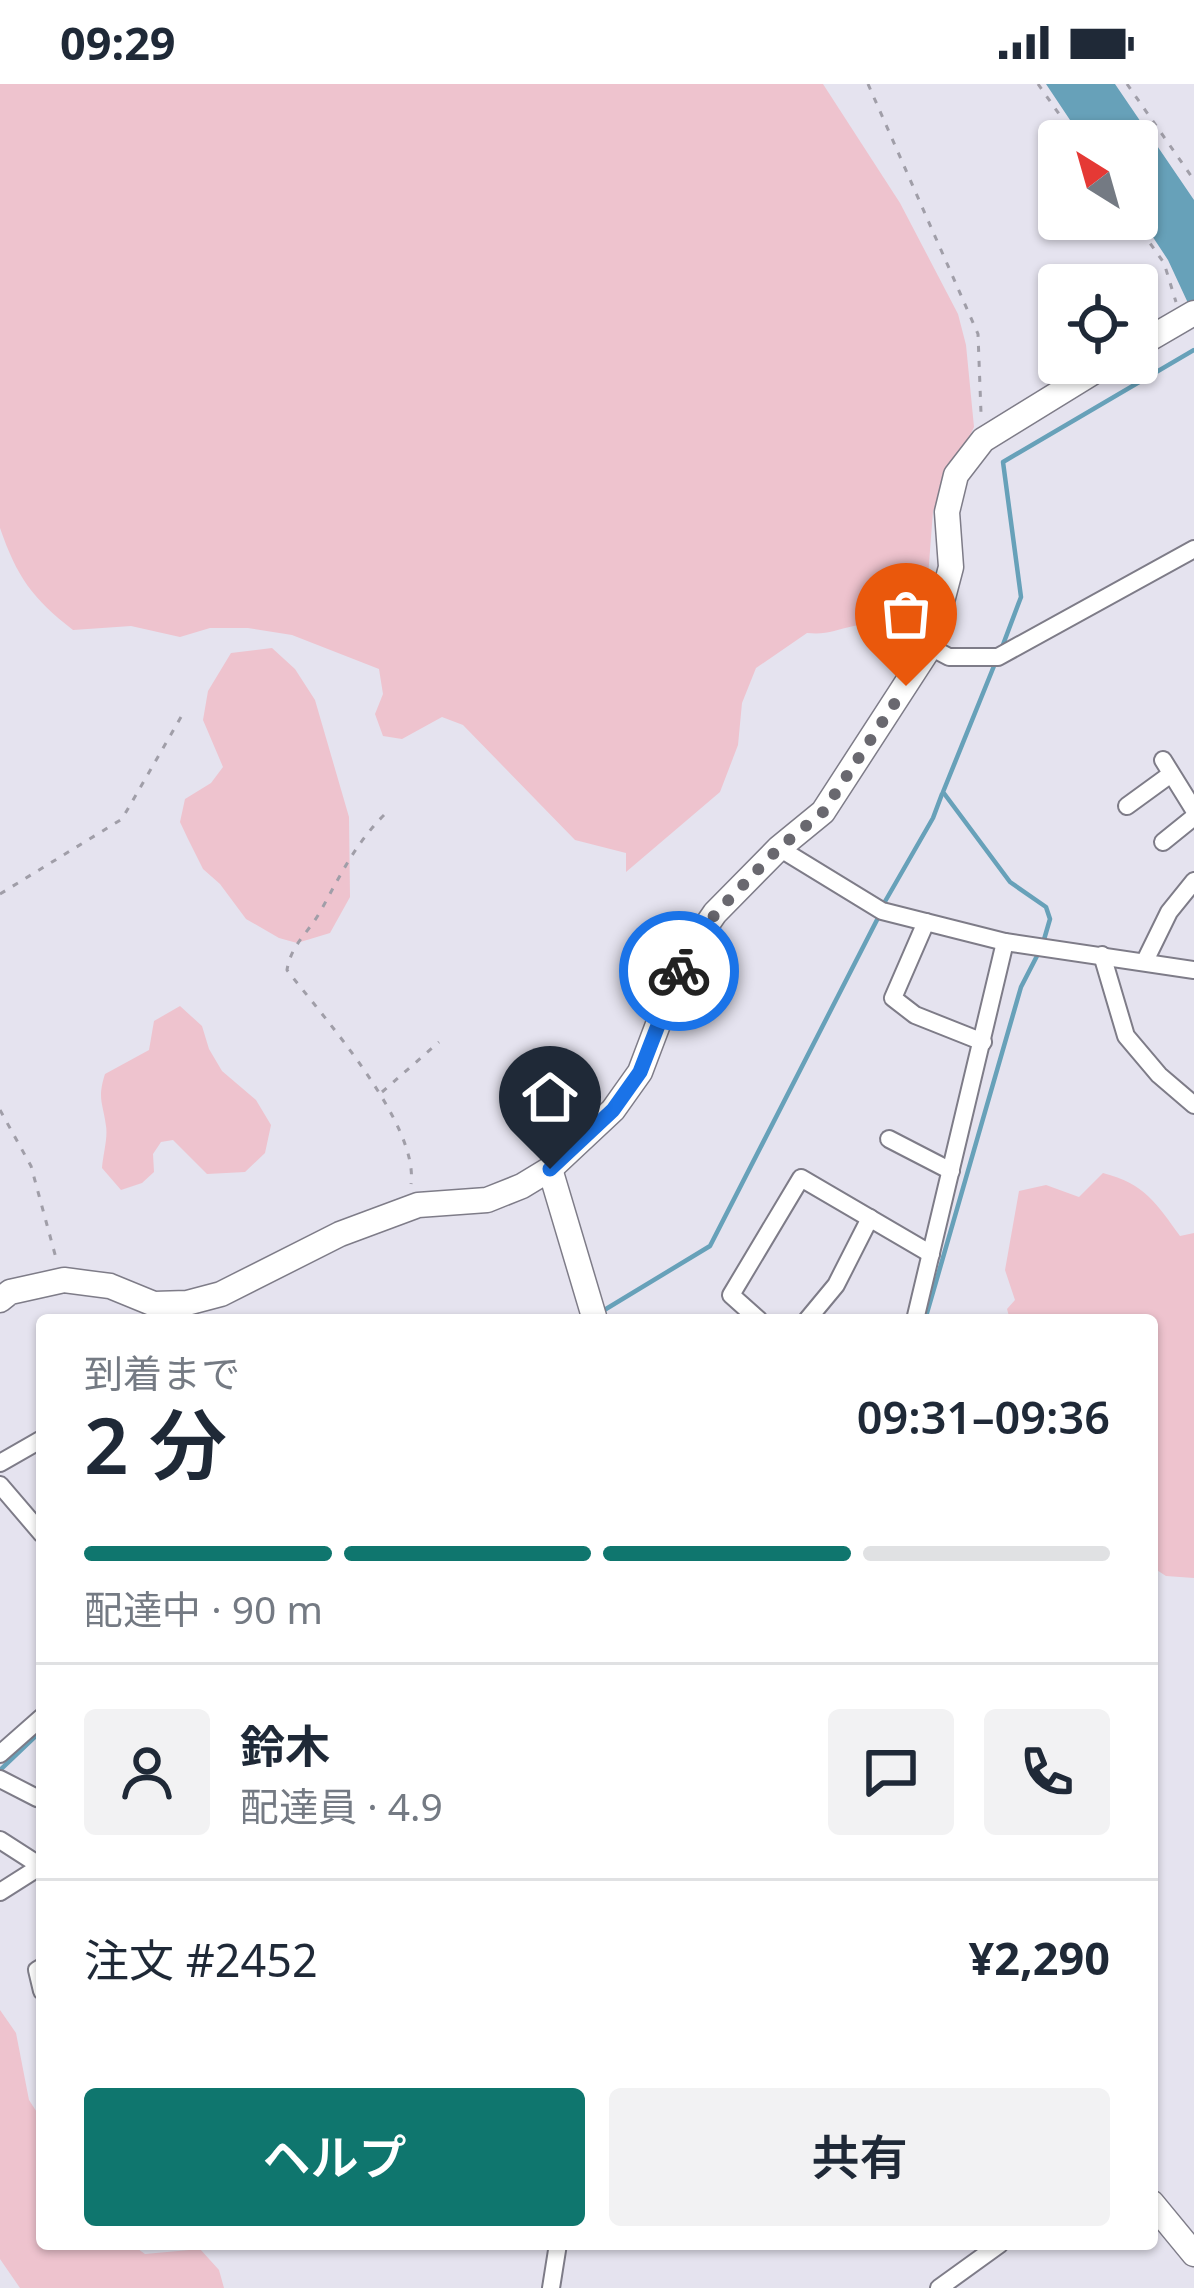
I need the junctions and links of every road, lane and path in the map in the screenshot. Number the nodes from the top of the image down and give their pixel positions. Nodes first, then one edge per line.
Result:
1 (868, 84) edge
2 (1038, 84) edge
3 (1127, 84) edge
4 (1063, 120) edge
5 (1194, 180) edge
6 (1148, 240) edge
7 (1189, 316) edge
8 (1158, 334) edge
9 (1074, 384) edge
10 (983, 440) junction
11 (1194, 549) edge
12 (930, 647) junction
13 (182, 717) dead end
14 (1127, 806) dead end
15 (1194, 814) edge
16 (384, 815) dead end
17 (1163, 842) dead end
18 (779, 848) junction
19 (1194, 881) edge
20 (0, 894) edge
21 (926, 922) junction
22 (1005, 942) junction
23 (1102, 955) junction
24 (1144, 962) junction
25 (1194, 970) edge
26 (440, 1042) dead end
27 (983, 1042) junction
28 (380, 1093) junction
29 (1194, 1105) edge
30 (0, 1110) edge
31 (890, 1139) dead end
32 (550, 1169) junction
33 (952, 1171) junction
34 (407, 1209) junction
35 (870, 1218) junction
36 (931, 1254) junction
37 (64, 1280) junction
38 (0, 1300) edge
39 (156, 1312) edge
40 (593, 1314) edge
41 (752, 1314) edge
42 (812, 1314) edge
43 (917, 1314) edge
44 (36, 1442) edge
45 (0, 1463) edge
46 (0, 1485) edge
47 (36, 1527) edge
48 (36, 1722) edge
49 (0, 1754) edge
50 (0, 1779) edge
51 (36, 1797) edge
52 (0, 1840) edge
53 (36, 1864) edge
54 (36, 1870) edge
55 (0, 1892) edge
56 (1158, 2210) edge
57 (557, 2250) edge
58 (992, 2250) edge
59 (1194, 2254) edge
60 (550, 2288) edge
61 (939, 2288) edge

1 - 10 path
2 - 4 path
3 - 5 path
6 - 7 path
7 - 8 street
9 - 10 street
10 - 12 street
11 - 12 street
12 - 18 street
13 - 20 path
14 - 15 street
15 - 17 street
16 - 28 path
18 - 21 street
18 - 32 street
19 - 24 street
21 - 22 street
21 - 27 street
22 - 23 street
22 - 27 street
23 - 24 street
23 - 29 street
24 - 25 street
26 - 28 path
27 - 33 street
28 - 34 path
30 - 37 path
31 - 33 street
32 - 34 street
32 - 40 street
33 - 36 street
34 - 39 street
35 - 36 street
35 - 41 street
35 - 42 street
36 - 43 street
37 - 38 street
37 - 39 street
44 - 45 street
46 - 47 street
48 - 49 street
50 - 51 street
52 - 53 street
54 - 55 street
56 - 59 street
57 - 60 street
58 - 61 street

